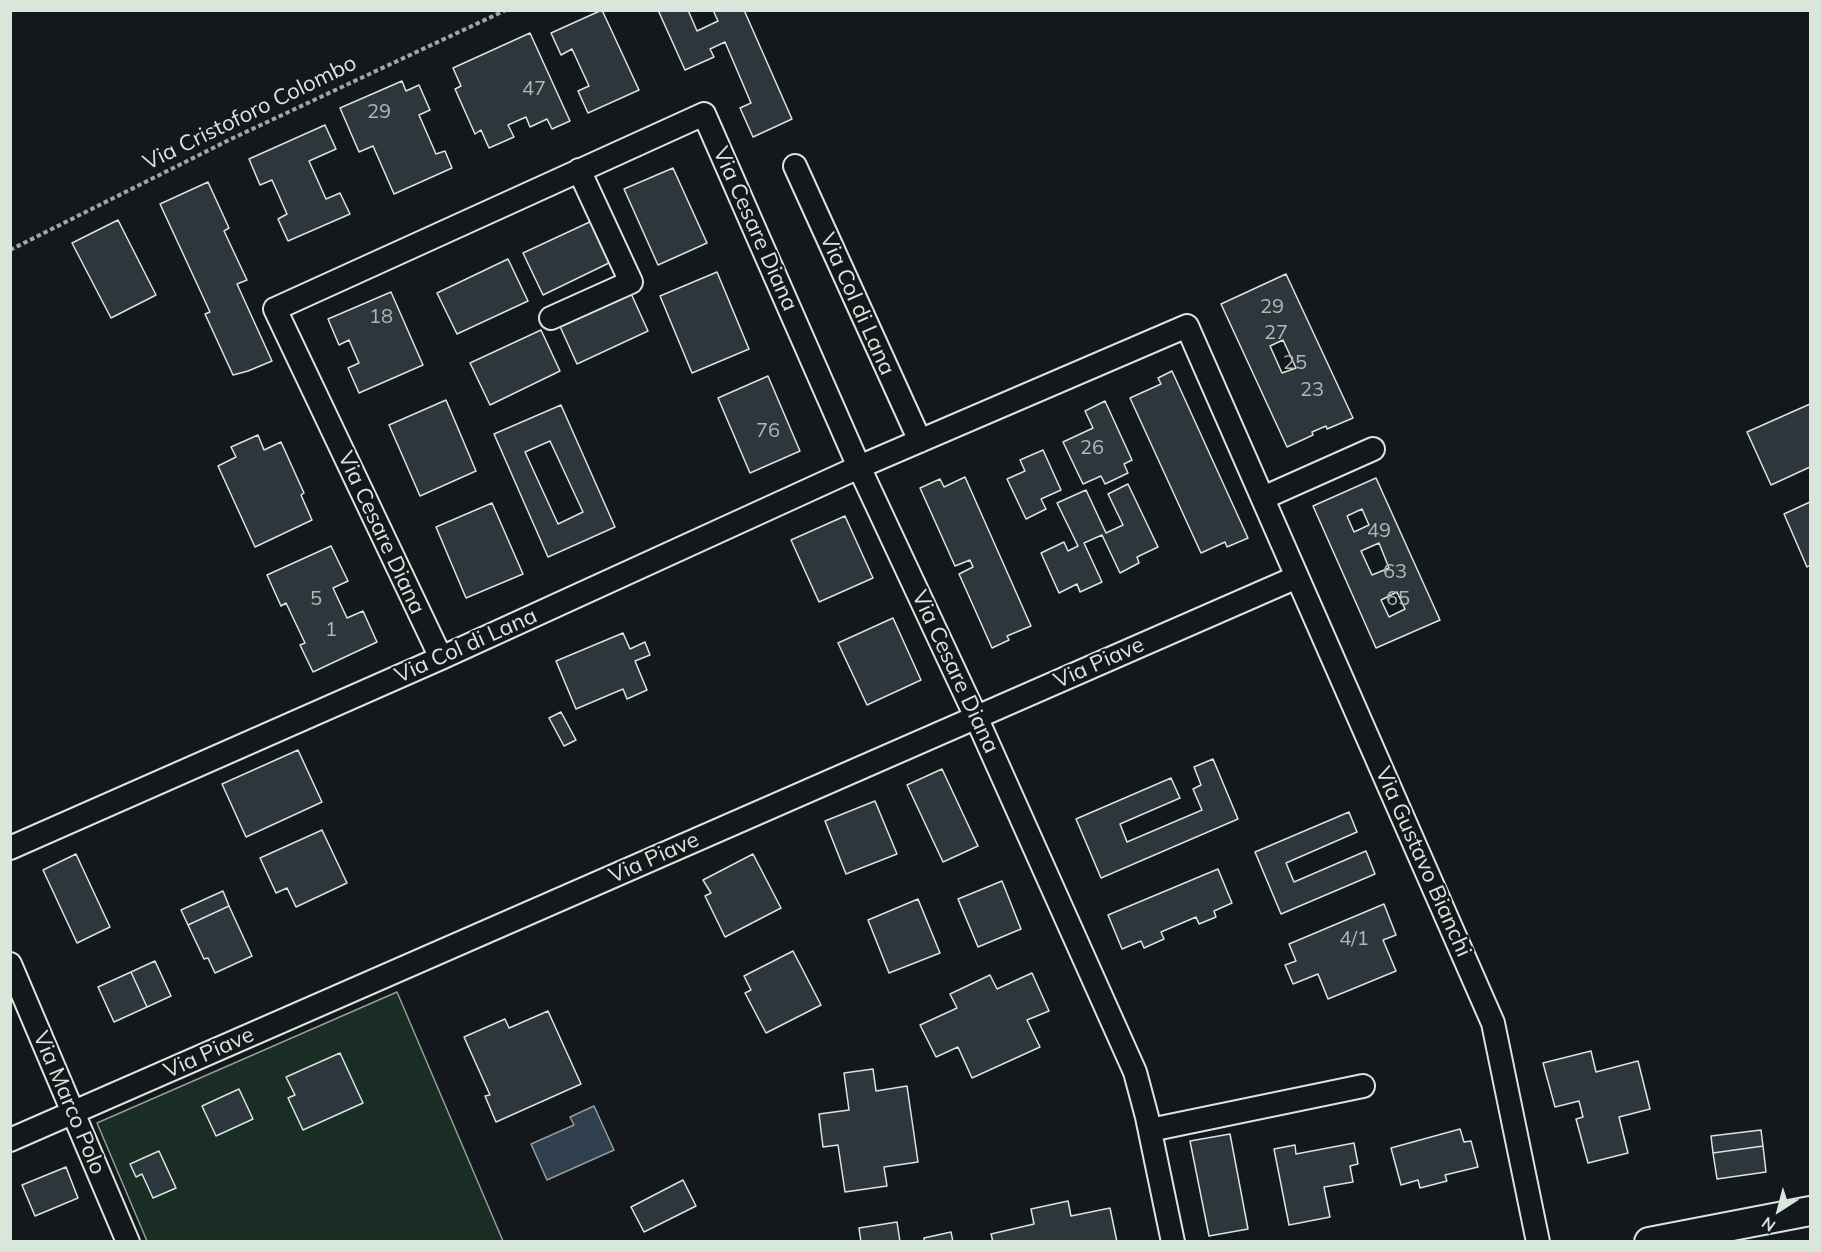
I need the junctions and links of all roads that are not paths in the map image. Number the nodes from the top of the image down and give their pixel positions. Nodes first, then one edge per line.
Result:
1 (795, 166) dead end
2 (579, 170) junction
3 (551, 318) dead end
4 (1187, 326) joint
5 (920, 441) junction
6 (1373, 449) dead end
7 (860, 467) junction
8 (1263, 498) junction
9 (1297, 577) junction
10 (441, 658) junction
11 (976, 717) junction
12 (10, 848) edge
13 (10, 964) edge
14 (1363, 1086) dead end
15 (73, 1112) junction
16 (1150, 1130) junction
17 (10, 1140) edge
18 (1810, 1211) edge
19 (128, 1242) edge
20 (1173, 1242) edge
21 (1538, 1242) edge
22 (1649, 1242) edge

1 - 5 street, Via Col di Lana
2 - 3 street
2 - 7 street, Via Cesare Diana
2 - 10 street, Via Cesare Diana
4 - 5 street, Via Col di Lana
4 - 8 street, Via Gustavo Bianchi
5 - 7 street, Via Col di Lana
6 - 8 street
7 - 10 street, Via Col di Lana
7 - 11 street, Via Cesare Diana
8 - 9 street, Via Gustavo Bianchi
9 - 11 street, Via Piave
9 - 21 street, Via Gustavo Bianchi
10 - 12 street, Via Col di Lana
11 - 15 street, Via Piave
11 - 16 street, Via Cesare Diana
13 - 15 street, Via Marco Polo
14 - 16 street
15 - 17 street, Via Piave
15 - 19 street, Via Marco Polo
16 - 20 street
18 - 22 street

